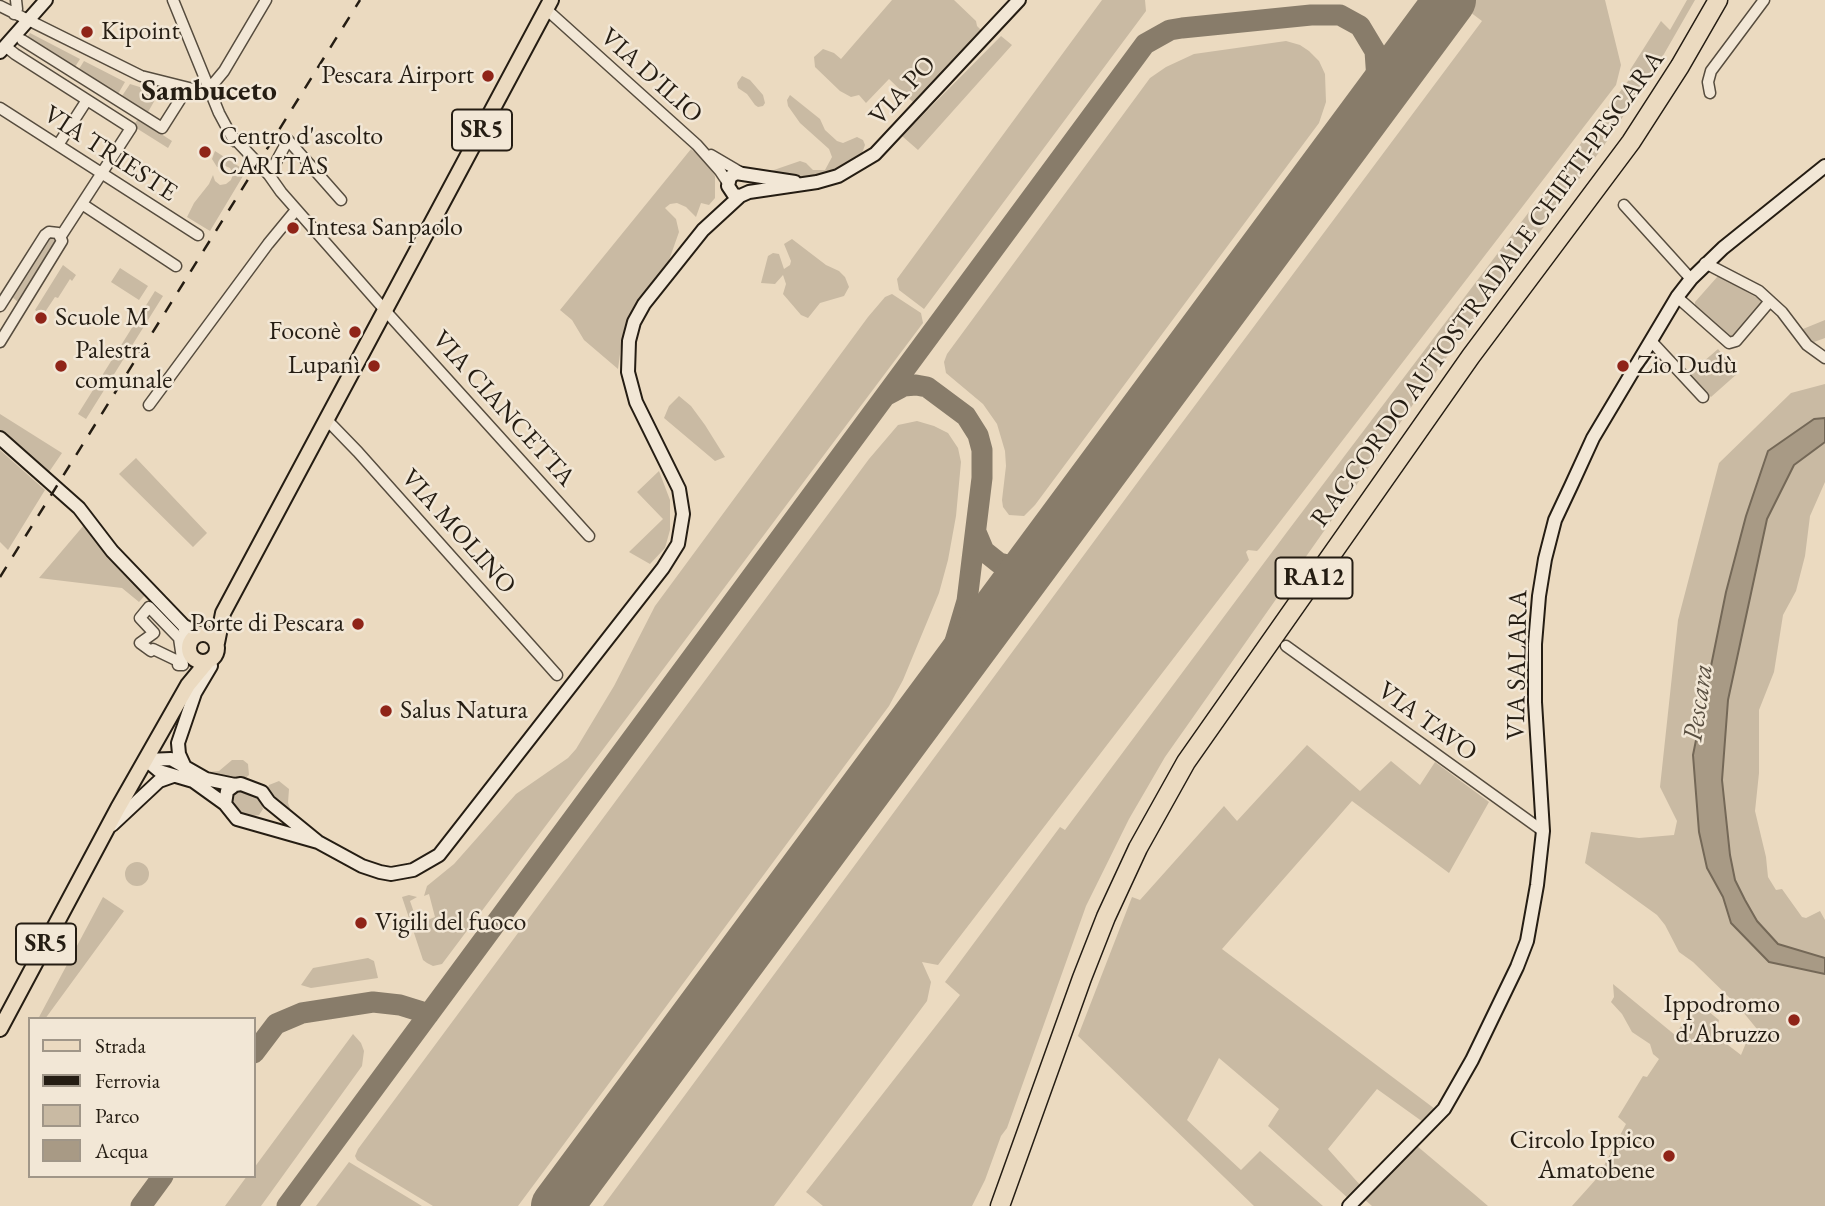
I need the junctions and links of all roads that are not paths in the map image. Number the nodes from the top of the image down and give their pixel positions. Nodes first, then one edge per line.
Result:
1 (16, 0) edge
2 (46, 0) edge
3 (173, 0) edge
4 (267, 0) edge
5 (1019, 0) edge
6 (1706, 0) edge
7 (1718, 0) edge
8 (1764, 0) edge
9 (549, 5) edge
10 (0, 6) edge
11 (14, 14) junction
12 (28, 20) junction
13 (22, 40) dead end
14 (3, 48) edge
15 (209, 89) junction
16 (1710, 93) dead end
17 (181, 98) dead end
18 (87, 100) junction
19 (0, 108) edge
20 (233, 137) junction
21 (58, 145) junction
22 (697, 145) junction
23 (1825, 166) edge
24 (103, 173) junction
25 (744, 174) junction
26 (269, 176) junction
27 (802, 183) junction
28 (728, 185) junction
29 (279, 190) junction
30 (745, 194) junction
31 (341, 200) dead end
32 (82, 204) junction
33 (1624, 205) dead end
34 (296, 210) junction
35 (703, 230) junction
36 (198, 234) dead end
37 (61, 236) junction
38 (1705, 263) junction
39 (176, 265) dead end
40 (1691, 279) junction
41 (1677, 297) junction
42 (1770, 301) junction
43 (0, 306) edge
44 (385, 310) junction
45 (0, 341) edge
46 (1651, 341) junction
47 (1825, 358) edge
48 (1703, 397) dead end
49 (149, 405) dead end
50 (327, 420) junction
51 (0, 438) edge
52 (589, 536) dead end
53 (223, 613) junction
54 (184, 626) junction
55 (203, 634) junction
56 (217, 643) junction
57 (1286, 646) dead end
58 (188, 656) junction
59 (210, 660) junction
60 (558, 675) dead end
61 (188, 685) junction
62 (146, 760) junction
63 (180, 770) junction
64 (234, 785) junction
65 (269, 802) junction
66 (225, 804) junction
67 (257, 824) junction
68 (106, 830) junction
69 (1543, 831) junction
70 (318, 842) junction
71 (0, 1029) edge
72 (989, 1206) edge
73 (1000, 1206) edge
74 (1349, 1206) edge

1 - 11 street
2 - 12 street
3 - 15 street
4 - 15 street
5 - 27 street, VIA PO
6 - 72 highway, RACCORDO AUTOSTRADALE CHIETI-PESCARA / RA12
7 - 73 highway, RACCORDO AUTOSTRADALE CHIETI-PESCARA / RA12
8 - 16 street
9 - 22 street, VIA D'ILIO
9 - 44 main road, SR5
10 - 11 street
11 - 12 street
12 - 14 street
12 - 15 street
13 - 17 street
14 - 18 street
15 - 20 street
18 - 21 street
18 - 24 street
19 - 21 street, VIA TRIESTE
20 - 26 street
20 - 29 street
21 - 24 street, VIA TRIESTE
22 - 25 street, VIA D'ILIO
22 - 28 street, VIA D'ILIO
23 - 38 street, VIA SALARA
24 - 32 street
24 - 36 street, VIA TRIESTE
25 - 27 street, VIA PO
25 - 28 street
25 - 30 street
26 - 29 street
26 - 31 street
27 - 30 street, VIA PO
28 - 30 street
28 - 35 street
29 - 34 street, VIA CIANCETTA
30 - 35 street
32 - 37 street
32 - 39 street
33 - 40 street
34 - 44 street, VIA CIANCETTA
34 - 49 street
35 - 70 street
37 - 43 street
37 - 45 street
38 - 40 street, VIA SALARA
38 - 42 street
40 - 41 street, VIA SALARA
41 - 42 street
41 - 46 street, VIA SALARA
42 - 47 street
44 - 50 main road, SR5
44 - 52 street, VIA CIANCETTA
46 - 48 street
46 - 69 street, VIA SALARA
50 - 53 main road, SR5
50 - 60 street, VIA MOLINO
51 - 54 street
53 - 55 main road, SR5
53 - 56 main road, SR5
54 - 55 street
54 - 58 street
55 - 56 main road
55 - 58 main road, SR5
56 - 59 main road, SR5
57 - 69 street, VIA TAVO
58 - 58 street
58 - 59 main road
58 - 61 main road, SR5
59 - 61 main road, SR5
59 - 63 street
61 - 62 main road, SR5
62 - 63 street
62 - 68 main road, SR5
63 - 64 street
63 - 66 street
63 - 68 street
64 - 65 street
64 - 66 street
65 - 67 street
65 - 70 street
66 - 67 street
67 - 70 street
68 - 71 main road, SR5
69 - 74 street, VIA SALARA

